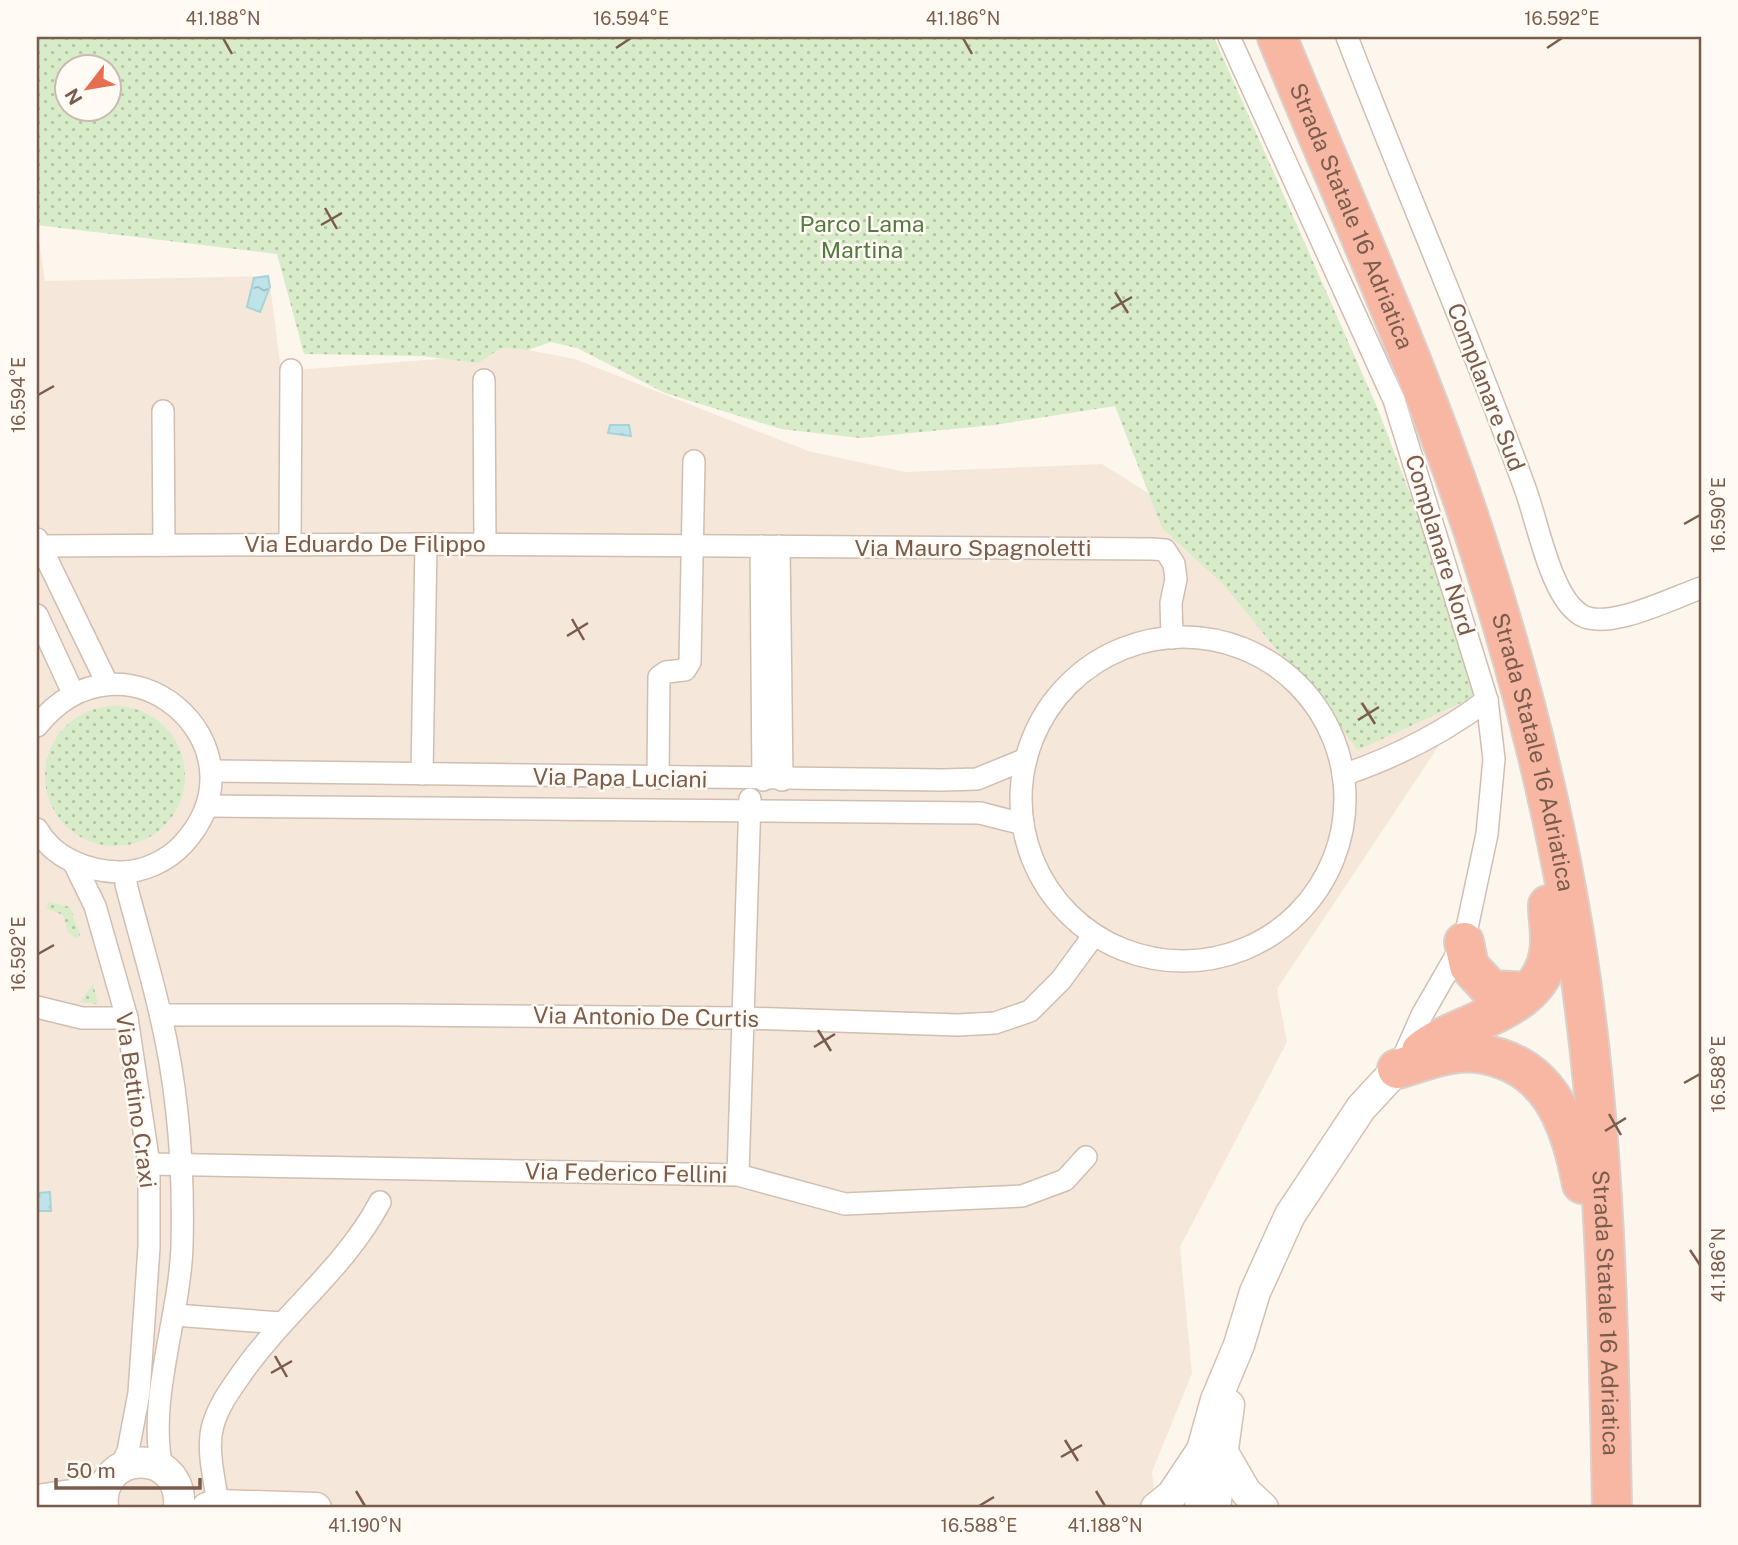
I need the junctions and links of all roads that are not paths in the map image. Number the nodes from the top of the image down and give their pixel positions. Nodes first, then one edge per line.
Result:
1 (1229, 37) edge
2 (1277, 37) edge
3 (1303, 37) edge
4 (1347, 37) edge
5 (292, 370) dead end
6 (484, 380) dead end
7 (163, 411) dead end
8 (694, 461) dead end
9 (37, 544) edge
10 (290, 544) junction
11 (426, 544) junction
12 (485, 544) junction
13 (164, 545) junction
14 (691, 545) junction
15 (770, 546) junction
16 (1701, 588) edge
17 (37, 615) edge
18 (1172, 638) junction
19 (107, 683) junction
20 (73, 693) junction
21 (1487, 699) junction
22 (37, 726) edge
23 (1026, 760) junction
24 (211, 771) junction
25 (422, 774) junction
26 (469, 775) junction
27 (1343, 775) junction
28 (658, 778) junction
29 (765, 780) junction
30 (1545, 795) junction
31 (207, 806) junction
32 (466, 808) junction
33 (750, 811) junction
34 (1023, 824) junction
35 (37, 829) edge
36 (74, 863) junction
37 (127, 873) junction
38 (1094, 935) junction
39 (1464, 942) junction
40 (1528, 992) junction
41 (37, 1007) edge
42 (161, 1015) junction
43 (127, 1018) junction
44 (744, 1018) junction
45 (1398, 1069) junction
46 (1086, 1157) dead end
47 (149, 1164) junction
48 (182, 1166) junction
49 (738, 1175) junction
50 (380, 1202) dead end
51 (175, 1315) junction
52 (281, 1324) junction
53 (1610, 1326) junction
54 (1213, 1453) junction
55 (110, 1487) edge
56 (172, 1487) edge
57 (51, 1503) edge
58 (212, 1507) edge
59 (316, 1508) edge
60 (1156, 1508) edge
61 (1200, 1508) edge
62 (1215, 1508) edge
63 (1263, 1508) edge
64 (1612, 1508) edge
65 (1637, 1508) edge

1 - 21 street, Complanare Nord
2 - 30 highway, Strada Statale 16 Adriatica
3 - 65 highway, Strada Statale 16 Adriatica
4 - 16 street, Complanare Sud
5 - 10 street
6 - 12 street
7 - 13 street
8 - 14 street
9 - 13 street, Via Eduardo De Filippo
9 - 19 street
10 - 11 street, Via Eduardo De Filippo
10 - 13 street, Via Eduardo De Filippo
11 - 12 street, Via Eduardo De Filippo
11 - 25 street
12 - 14 street, Via Eduardo De Filippo
14 - 15 street, Via Mauro Spagnoletti
14 - 28 street
15 - 18 street, Via Mauro Spagnoletti
15 - 29 street
17 - 20 street
18 - 23 street
18 - 27 street
19 - 20 street
19 - 24 street
20 - 22 street
21 - 27 street
21 - 39 street, Complanare Nord
23 - 29 street, Via Papa Luciani
23 - 34 street
24 - 25 street, Via Papa Luciani
24 - 31 street
25 - 26 street, Via Papa Luciani
26 - 28 street, Via Papa Luciani
26 - 32 street
27 - 38 street
28 - 29 street, Via Papa Luciani
29 - 33 street
30 - 40 highway
30 - 53 highway, Strada Statale 16 Adriatica
31 - 32 street, Via Papa Luciani
31 - 37 street
32 - 33 street, Via Papa Luciani
33 - 34 street, Via Papa Luciani
33 - 44 street
34 - 38 street
35 - 36 street
36 - 37 street
36 - 43 street, Via Bettino Craxi
37 - 42 street, Via Bettino Craxi
38 - 44 street, Via Antonio De Curtis
39 - 40 highway
39 - 45 street, Complanare Nord
40 - 45 highway
41 - 43 street
42 - 44 street, Via Antonio De Curtis
42 - 48 street, Via Bettino Craxi
43 - 47 street, Via Bettino Craxi
44 - 49 street
45 - 53 highway
45 - 54 main road
46 - 49 street, Via Federico Fellini
47 - 48 street, Via Federico Fellini
47 - 55 street, Via Bettino Craxi
48 - 49 street, Via Federico Fellini
48 - 51 street, Via Bettino Craxi
50 - 52 street
51 - 52 street
51 - 56 street, Via Bettino Craxi
52 - 58 street
53 - 64 highway, Strada Statale 16 Adriatica
54 - 60 main road
54 - 61 main road
54 - 62 main road
54 - 63 main road
55 - 56 main road
55 - 57 main road
56 - 58 main road
58 - 59 main road

